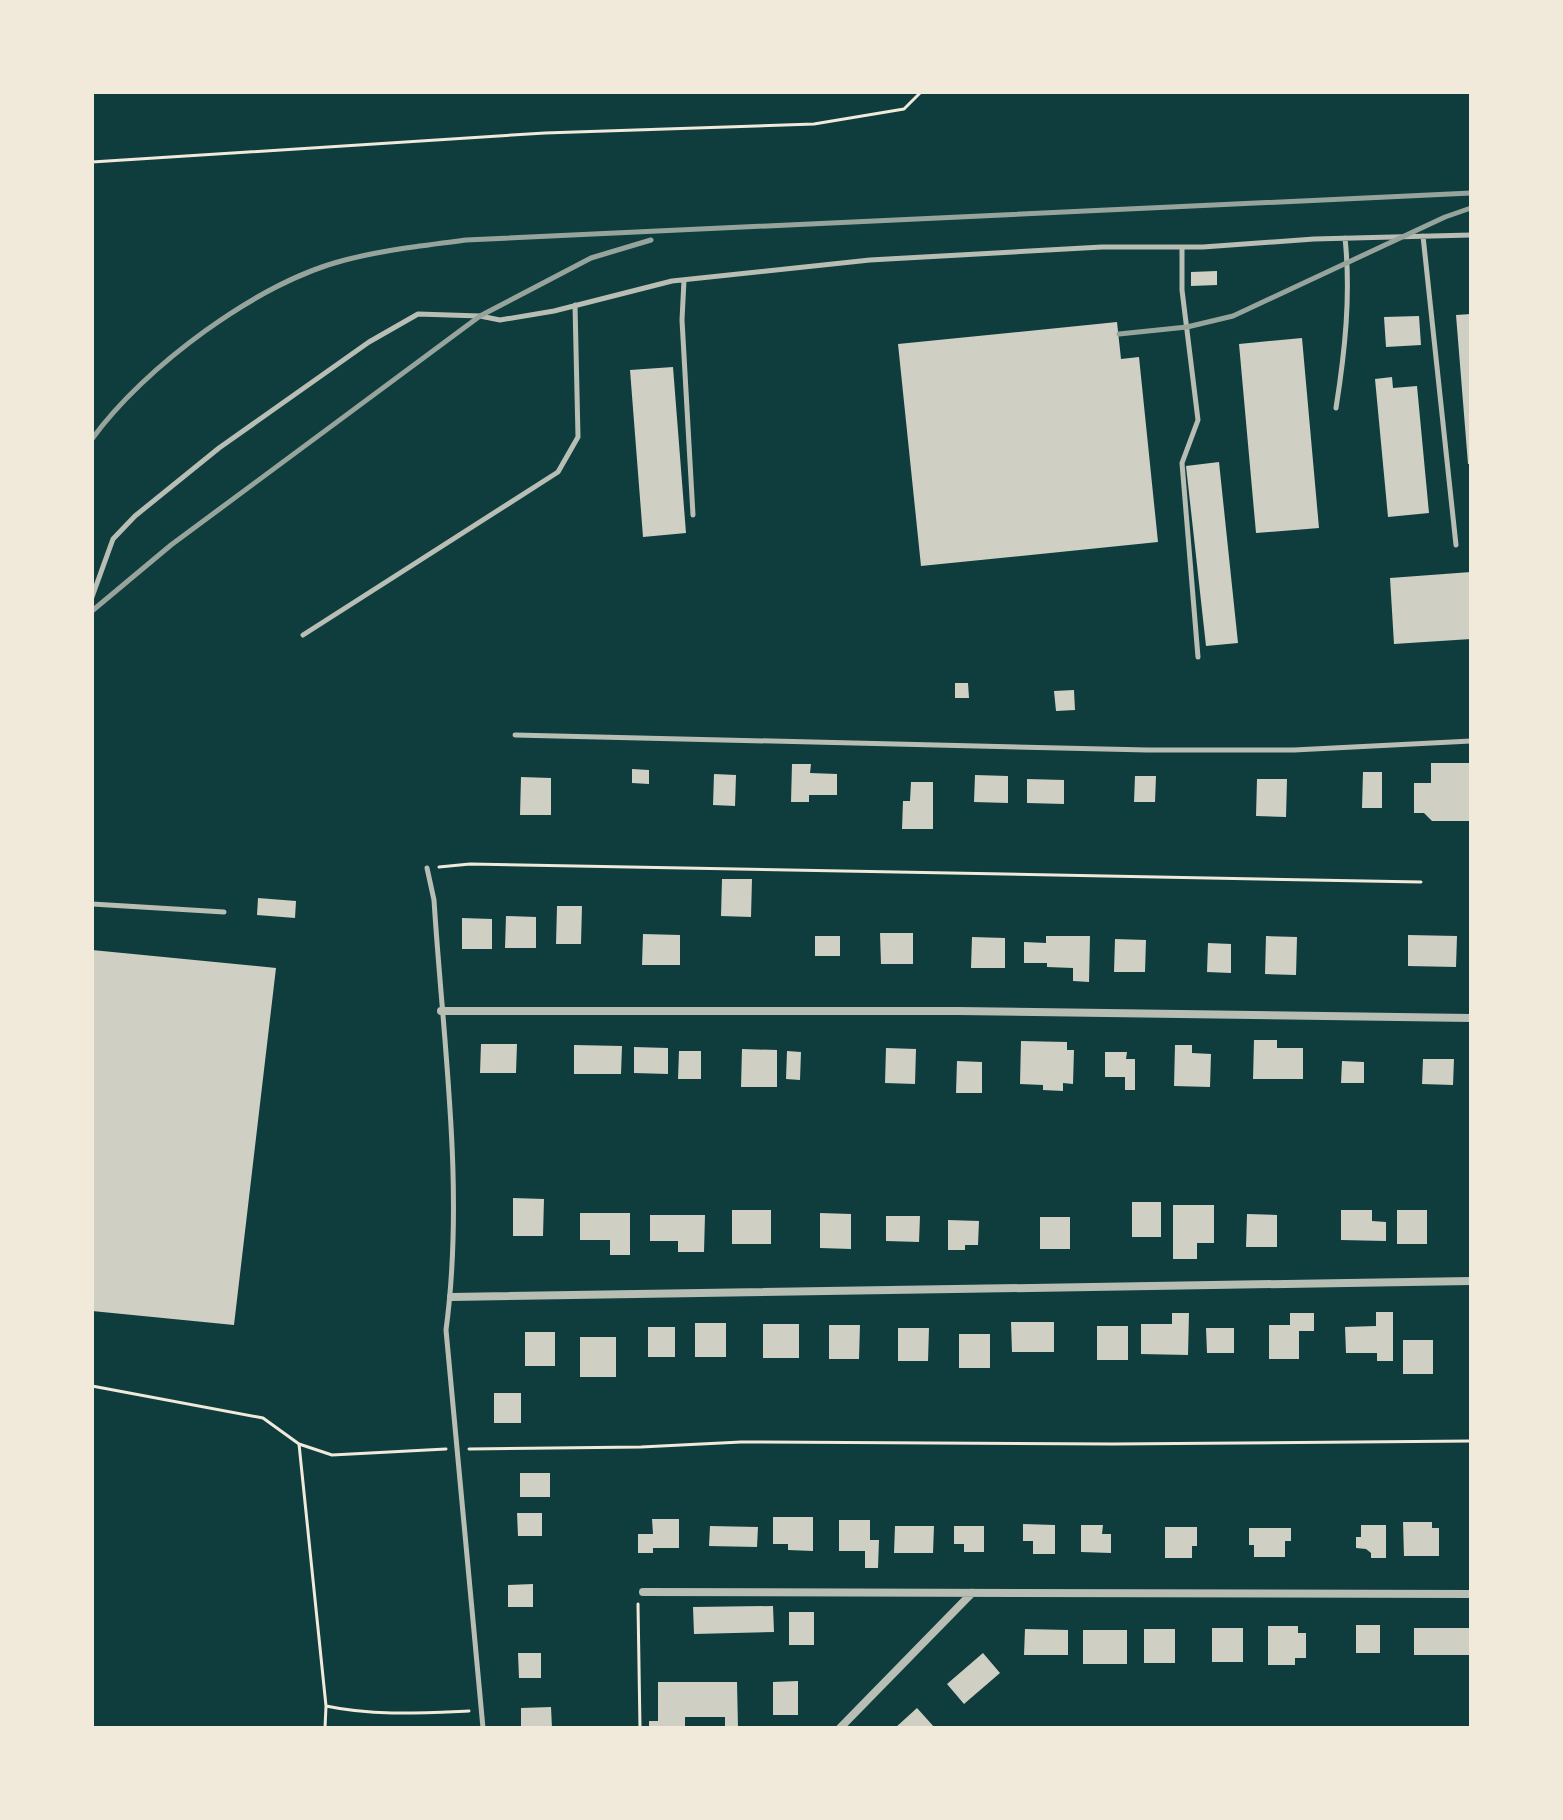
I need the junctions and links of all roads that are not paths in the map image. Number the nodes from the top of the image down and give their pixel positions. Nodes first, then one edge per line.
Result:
1 (1471, 235) edge
2 (1423, 236) junction
3 (1345, 238) junction
4 (1182, 247) junction
5 (684, 280) junction
6 (575, 305) junction
7 (1336, 408) dead end
8 (693, 515) dead end
9 (1456, 545) dead end
10 (92, 597) edge
11 (303, 635) dead end
12 (1198, 657) dead end
13 (515, 735) dead end
14 (1471, 741) edge
15 (427, 868) road end
16 (92, 904) edge
17 (224, 912) dead end
18 (441, 1011) junction
19 (1471, 1018) edge
20 (1471, 1281) edge
21 (451, 1297) junction
22 (643, 1592) road end
23 (972, 1593) junction
24 (1471, 1594) edge
25 (483, 1728) edge
26 (840, 1728) edge

1 - 2 lane
2 - 3 lane
2 - 9 lane
3 - 4 lane
3 - 7 lane
4 - 5 lane
4 - 12 lane
5 - 6 lane
5 - 8 lane
6 - 10 lane
6 - 11 lane
13 - 14 lane
15 - 18 lane
16 - 17 lane
18 - 19 street
18 - 21 lane
20 - 21 street
21 - 25 lane
22 - 23 street
23 - 24 street
23 - 26 street

